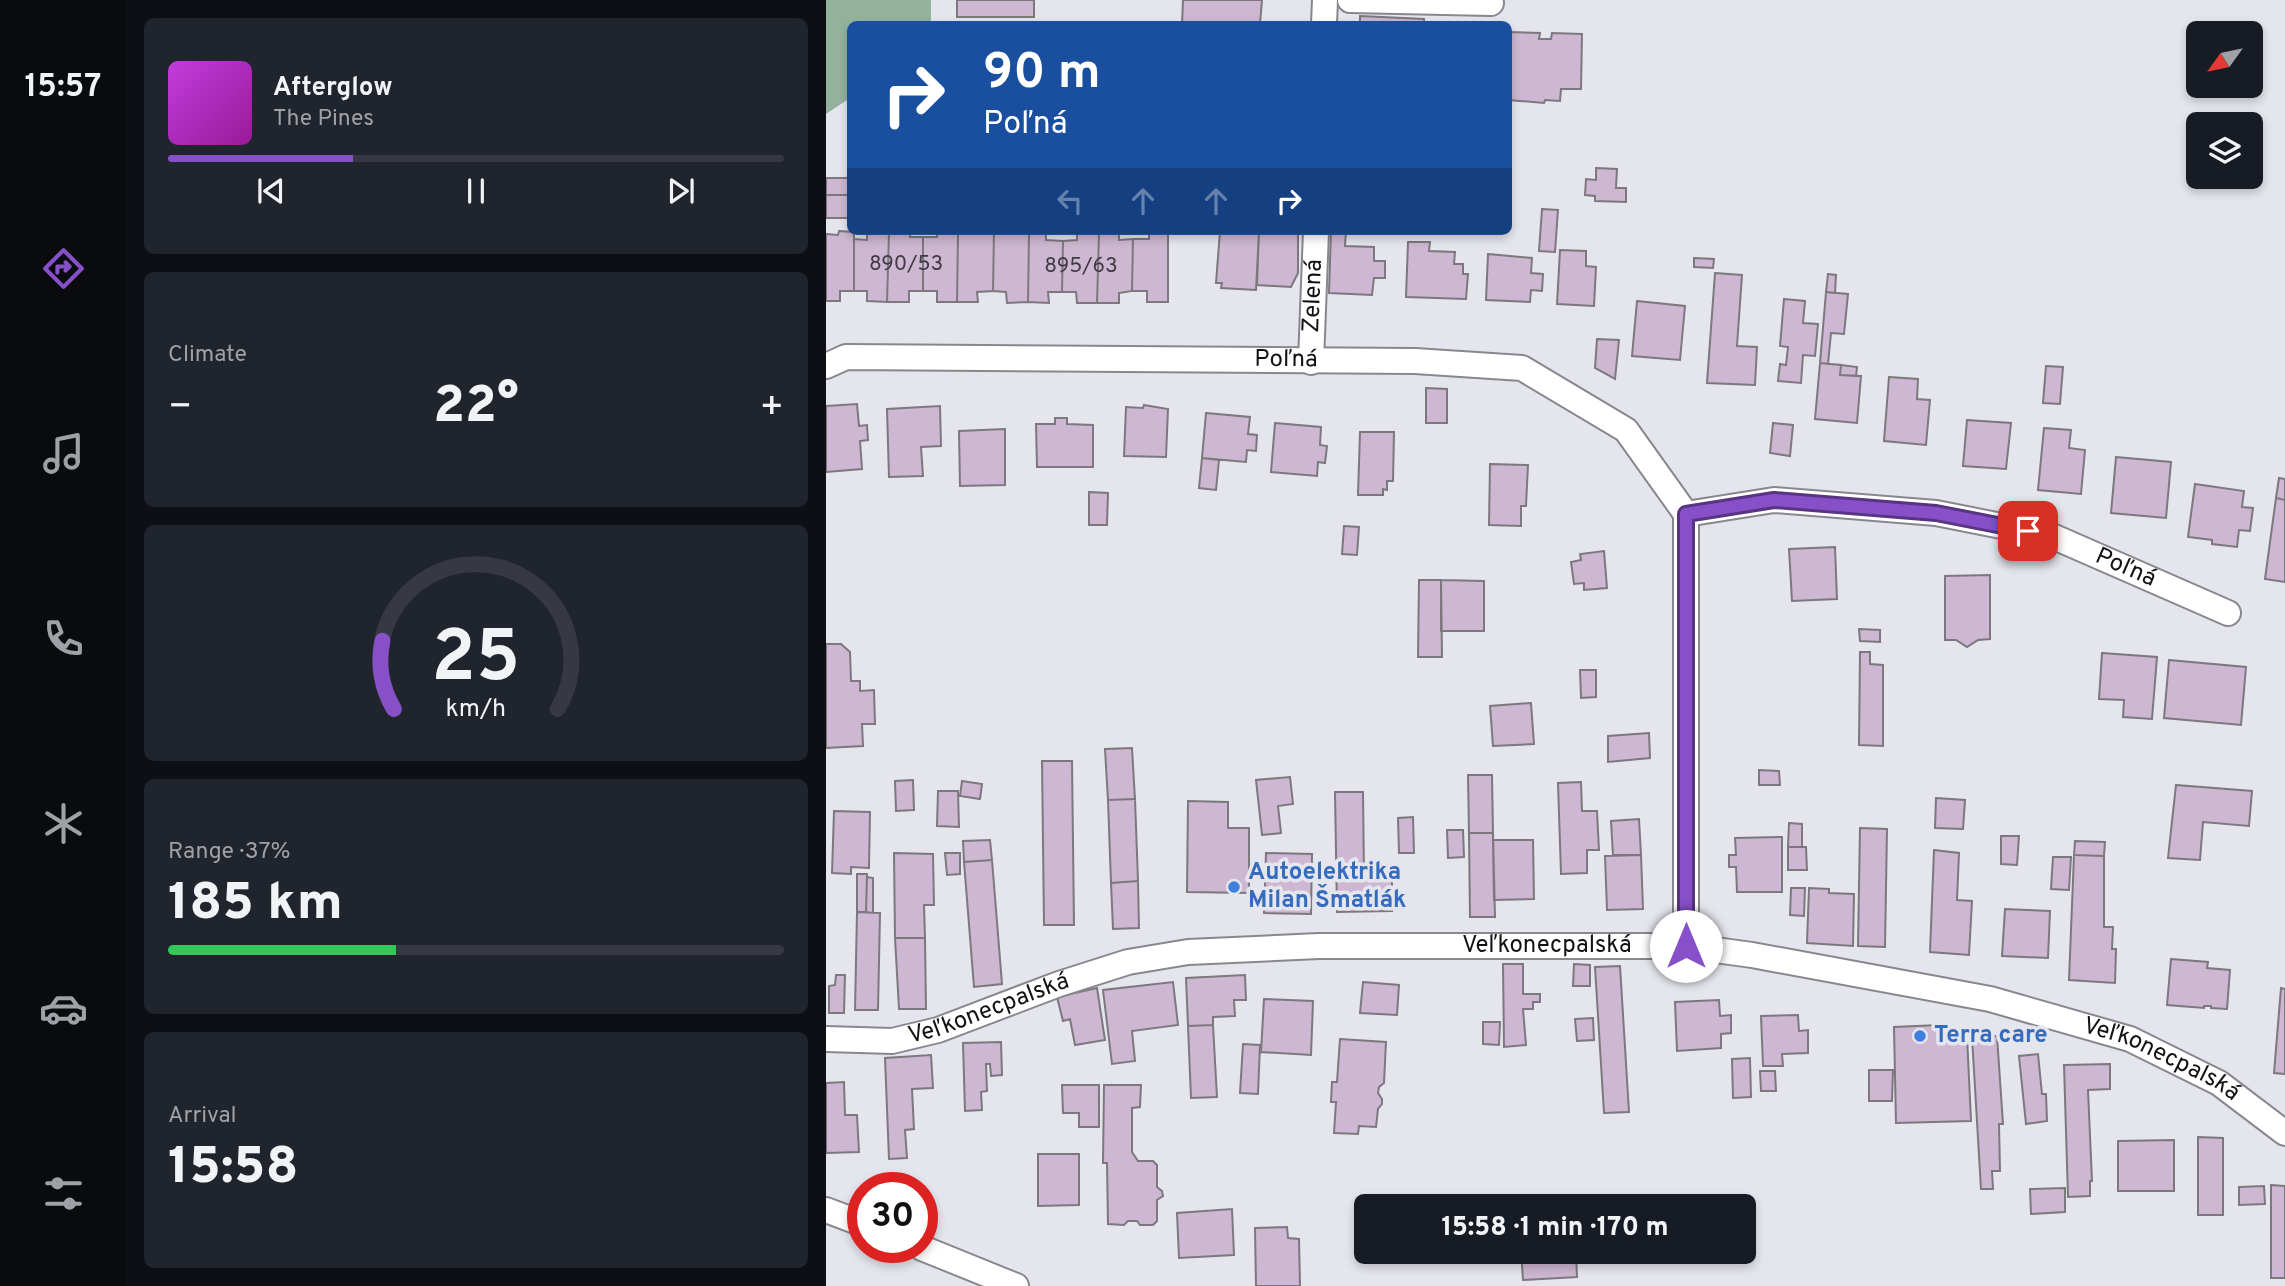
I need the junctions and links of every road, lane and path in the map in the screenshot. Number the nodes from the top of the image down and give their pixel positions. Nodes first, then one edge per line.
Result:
1 (1325, 0) edge
2 (1350, 0) edge
3 (1491, 3) dead end
4 (1324, 21) edge
5 (1316, 235) edge
6 (1311, 362) junction
7 (826, 366) edge
8 (1686, 514) junction
9 (2228, 613) dead end
10 (1686, 946) junction
11 (826, 1039) edge
12 (2285, 1133) edge
13 (826, 1210) edge
14 (847, 1218) edge
15 (938, 1254) edge
16 (1016, 1286) edge

1 - 4 street
2 - 3 street
5 - 6 street, Zelená
6 - 7 street, Poľná
6 - 8 street, Poľná
8 - 9 street, Poľná
8 - 10 street
10 - 11 street, Veľkonecpalská
10 - 12 street, Veľkonecpalská
13 - 14 street
15 - 16 street

